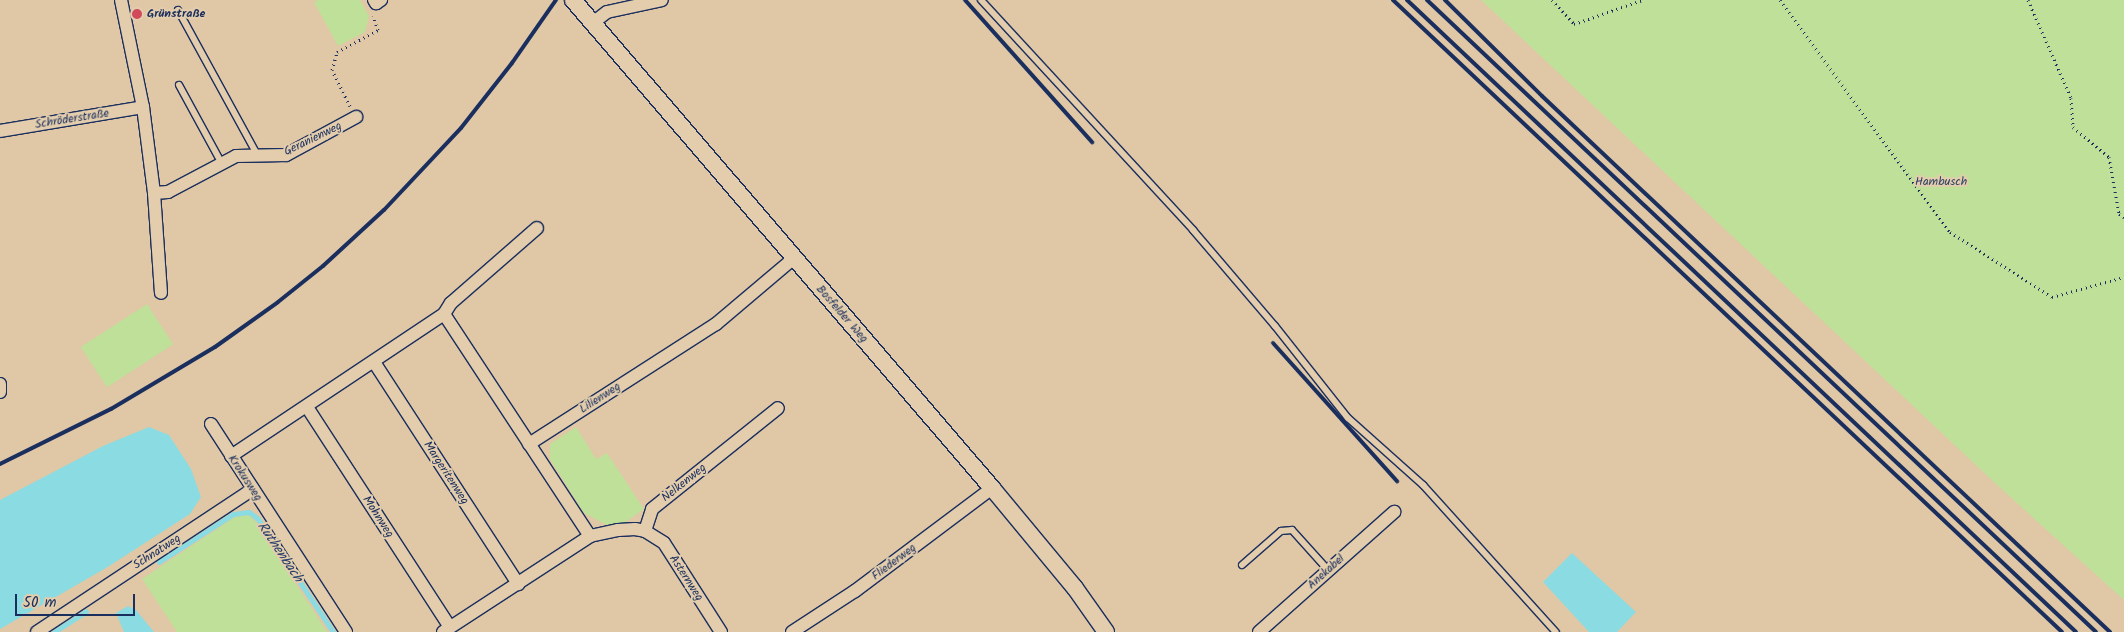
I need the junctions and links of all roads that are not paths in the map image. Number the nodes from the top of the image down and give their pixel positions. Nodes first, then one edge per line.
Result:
1 (121, 0) edge
2 (662, 0) edge
3 (981, 0) edge
4 (579, 2) edge
5 (178, 10) dead end
6 (594, 22) junction
7 (180, 85) dead end
8 (143, 107) junction
9 (356, 117) road end
10 (0, 131) edge
11 (258, 156) junction
12 (222, 164) junction
13 (154, 193) junction
14 (537, 228) dead end
15 (794, 258) junction
16 (161, 293) dead end
17 (444, 314) junction
18 (374, 362) junction
19 (0, 384) edge
20 (0, 392) edge
21 (307, 407) junction
22 (778, 408) dead end
23 (211, 424) dead end
24 (530, 444) junction
25 (231, 456) junction
26 (992, 488) junction
27 (253, 489) junction
28 (1394, 512) dead end
29 (645, 531) junction
30 (590, 536) junction
31 (1242, 565) dead end
32 (1328, 570) junction
33 (518, 584) junction
34 (446, 630) edge
35 (37, 632) edge
36 (346, 632) edge
37 (721, 632) edge
38 (792, 632) edge
39 (1106, 632) edge
40 (1259, 632) edge
41 (1556, 632) edge

1 - 8 street
2 - 6 street
3 - 41 lane
4 - 6 street, Bosfelder Weg
5 - 11 lane
6 - 15 street, Bosfelder Weg
7 - 12 lane
8 - 10 street, Schröderstraße
8 - 13 street
9 - 11 street, Geranienweg
11 - 12 street, Geranienweg
12 - 13 street, Geranienweg
13 - 16 street
14 - 17 street
15 - 24 street, Lilienweg
15 - 26 street, Bosfelder Weg
17 - 18 street
17 - 24 street
18 - 21 street
18 - 33 street, Margeritenweg
19 - 20 street
21 - 25 street
21 - 34 street, Mohnweg
22 - 29 street, Nelkenweg
23 - 25 street, Krokusweg
24 - 30 street
25 - 27 street, Krokusweg
26 - 38 street, Fliederweg
26 - 39 street, Bosfelder Weg
27 - 35 street, Schnatweg
27 - 36 street, Krokusweg
28 - 32 street, Anekabel
29 - 30 street
29 - 37 street, Asternweg
30 - 33 street
31 - 32 lane
32 - 40 street, Anekabel
33 - 34 street

